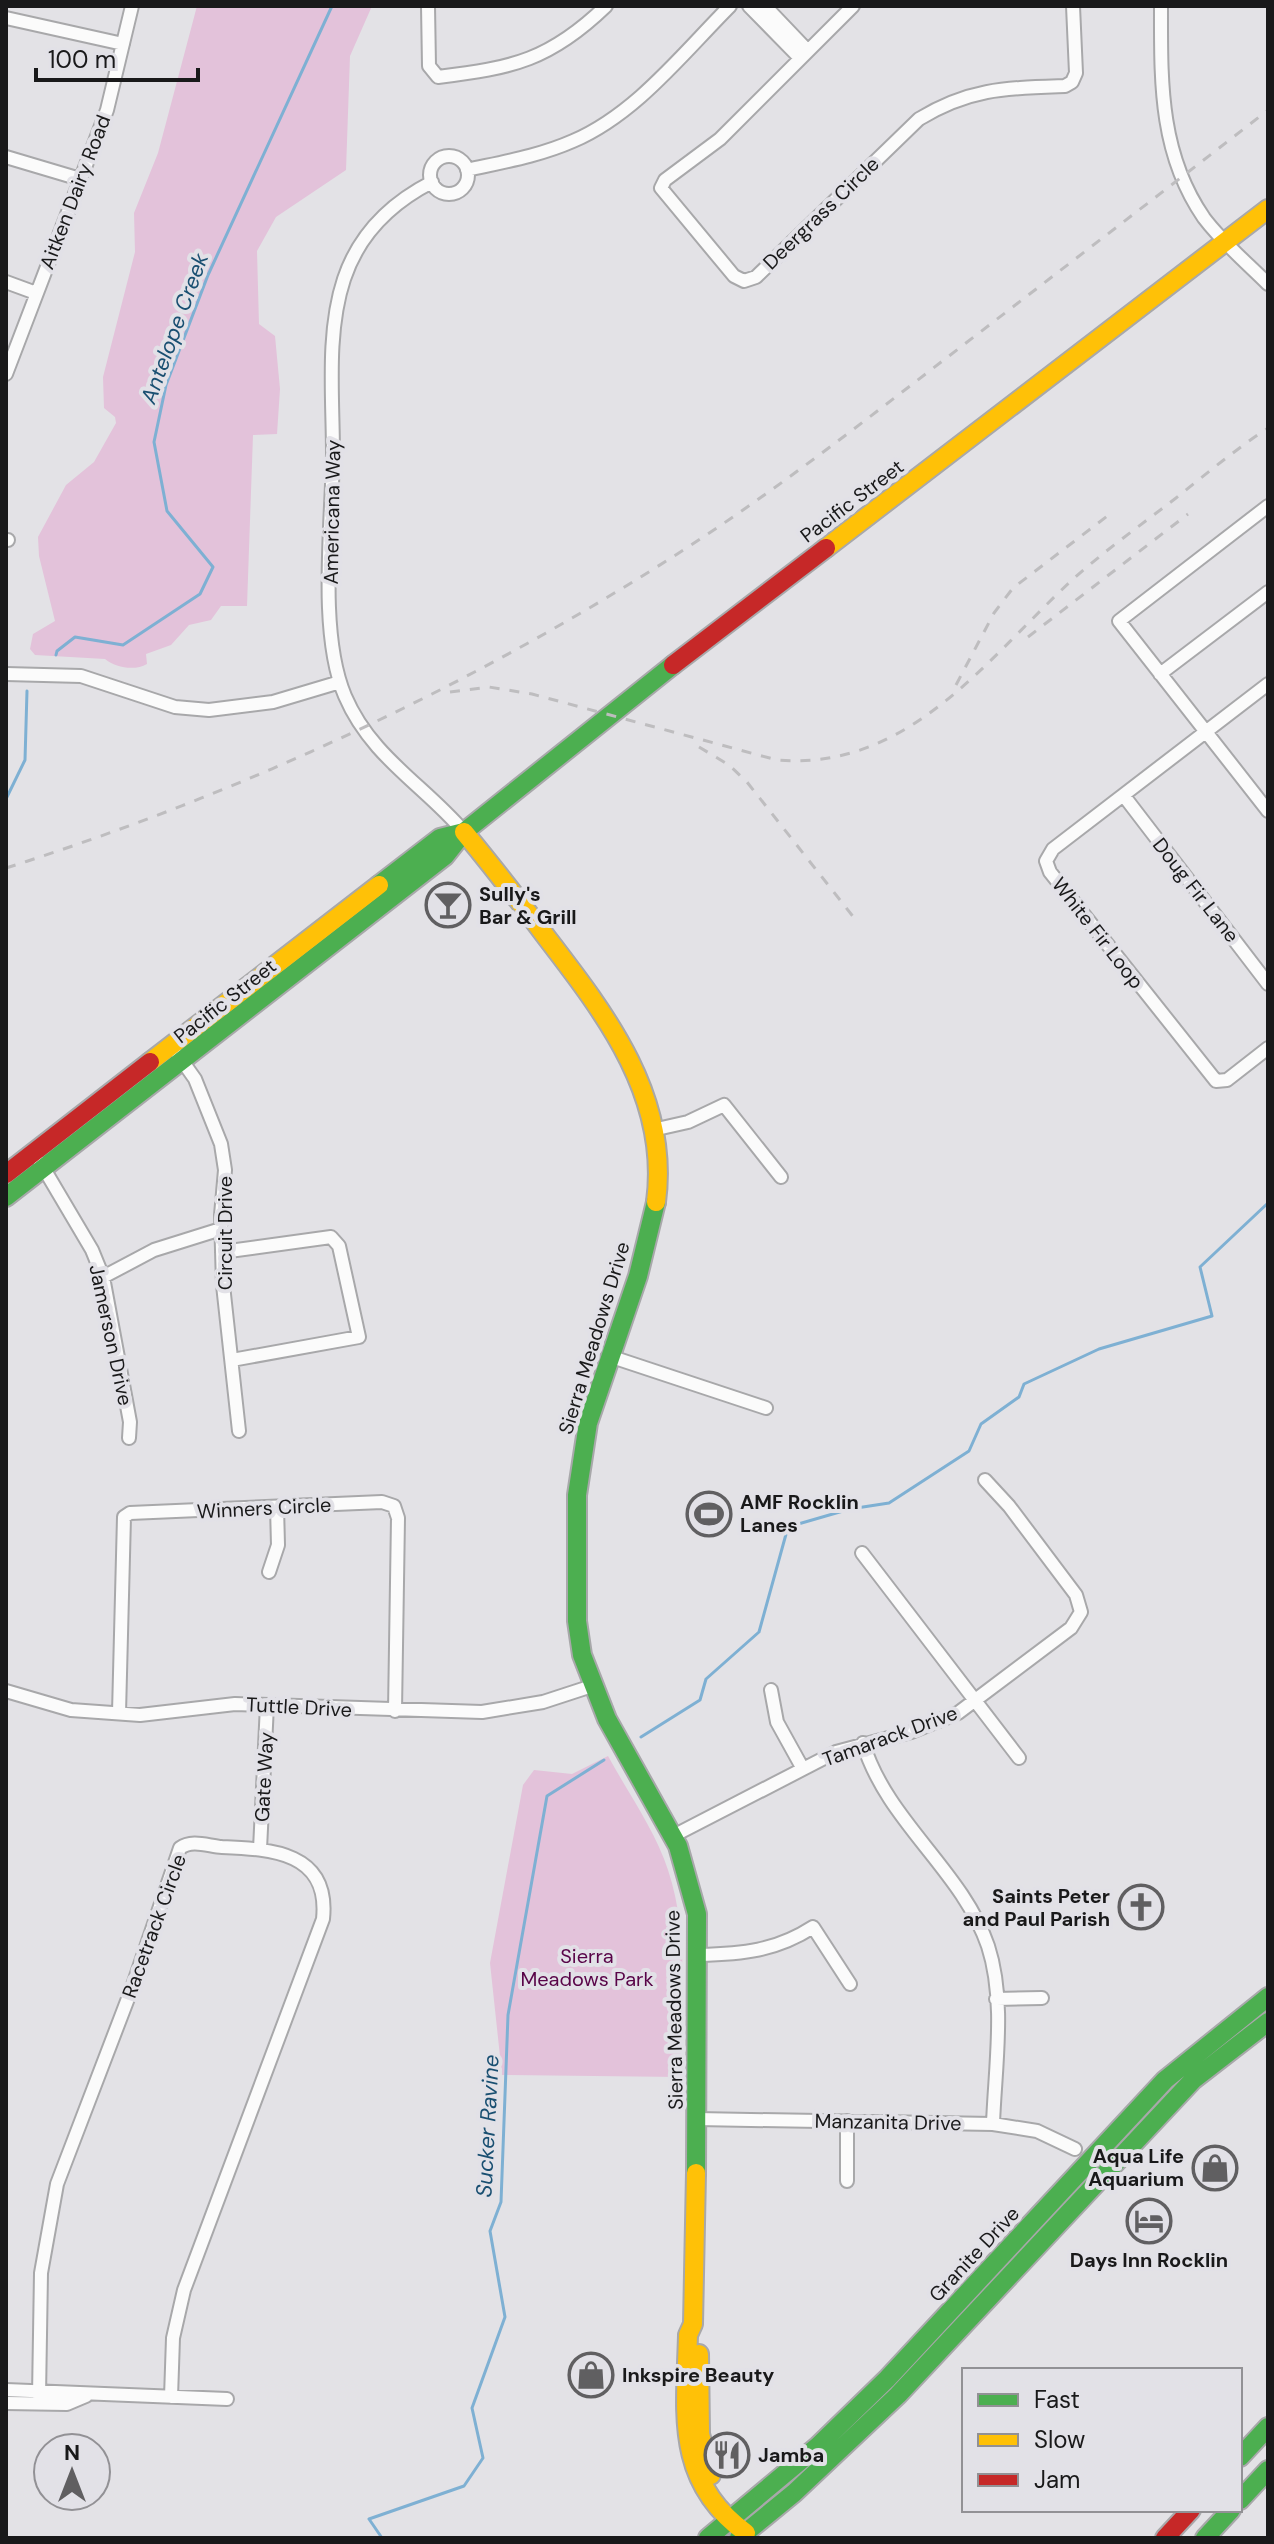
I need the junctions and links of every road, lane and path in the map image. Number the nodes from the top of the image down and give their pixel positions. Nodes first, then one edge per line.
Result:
1 (132, 6) edge
2 (428, 6) edge
3 (606, 6) edge
4 (730, 6) edge
5 (749, 6) edge
6 (765, 6) edge
7 (853, 6) edge
8 (1073, 6) edge
9 (1161, 6) edge
10 (6, 18) edge
11 (123, 44) junction
12 (802, 53) junction
13 (6, 157) edge
14 (467, 170) junction
15 (80, 179) junction
16 (432, 182) junction
17 (1268, 209) edge
18 (1226, 242) junction
19 (6, 282) edge
20 (1268, 284) edge
21 (36, 293) junction
22 (6, 374) edge
23 (1268, 506) edge
24 (1268, 592) edge
25 (6, 674) edge
26 (1160, 674) junction
27 (340, 682) junction
28 (1268, 684) edge
29 (1204, 732) junction
30 (1268, 788) edge
31 (1124, 796) junction
32 (1257, 796) junction
33 (1268, 811) edge
34 (464, 832) junction
35 (1268, 984) edge
36 (172, 1046) junction
37 (1268, 1048) edge
38 (183, 1061) junction
39 (657, 1129) junction
40 (39, 1160) junction
41 (6, 1174) edge
42 (781, 1177) dead end
43 (6, 1197) edge
44 (221, 1229) junction
45 (222, 1252) junction
46 (103, 1277) junction
47 (609, 1356) junction
48 (232, 1360) junction
49 (766, 1408) dead end
50 (239, 1431) dead end
51 (129, 1438) dead end
52 (985, 1480) dead end
53 (277, 1507) junction
54 (862, 1553) dead end
55 (269, 1572) dead end
56 (592, 1686) junction
57 (771, 1690) dead end
58 (6, 1691) edge
59 (978, 1701) junction
60 (267, 1705) junction
61 (395, 1711) junction
62 (119, 1713) junction
63 (863, 1743) junction
64 (1019, 1758) dead end
65 (803, 1769) junction
66 (673, 1836) junction
67 (260, 1849) junction
68 (699, 1955) junction
69 (850, 1984) dead end
70 (1268, 1997) edge
71 (1042, 1998) dead end
72 (996, 1999) junction
73 (1268, 2022) edge
74 (697, 2119) junction
75 (847, 2121) junction
76 (993, 2124) junction
77 (1075, 2149) dead end
78 (847, 2181) dead end
79 (693, 2324) junction
80 (6, 2390) edge
81 (699, 2391) junction
82 (39, 2393) junction
83 (86, 2396) junction
84 (171, 2397) junction
85 (227, 2399) dead end
86 (6, 2403) edge
87 (1268, 2427) edge
88 (685, 2436) junction
89 (1242, 2455) edge
90 (1268, 2470) edge
91 (1242, 2498) edge
92 (1189, 2512) edge
93 (1229, 2512) edge
94 (733, 2518) junction
95 (743, 2535) edge
96 (708, 2538) edge
97 (1165, 2538) edge
98 (1205, 2538) edge

1 - 11 street, Aitken Dairy Road
2 - 3 street
4 - 14 street
5 - 12 street
6 - 12 street
7 - 12 street, Deergrass Circle
8 - 12 street, Deergrass Circle
9 - 18 street
10 - 11 street
11 - 15 street, Aitken Dairy Road
13 - 15 street
14 - 16 street
14 - 16 street
15 - 21 street, Aitken Dairy Road
16 - 27 street, Americana Way
17 - 18 main road, Pacific Street
18 - 20 street
18 - 34 main road, Pacific Street
19 - 21 street
21 - 22 street, Aitken Dairy Road
23 - 26 street
24 - 26 street
25 - 27 street
26 - 29 street
27 - 34 street, Americana Way
28 - 29 street, White Fir Loop
29 - 31 street, White Fir Loop
29 - 32 street
30 - 32 street
31 - 35 street, Doug Fir Lane
31 - 37 street, White Fir Loop
32 - 33 street
34 - 36 main road, Pacific Street
34 - 38 main road, Pacific Street
34 - 39 main road, Sierra Meadows Drive
36 - 38 street, Circuit Drive
36 - 40 main road, Pacific Street
38 - 40 main road, Pacific Street
38 - 44 street, Circuit Drive
39 - 42 street
39 - 47 main road, Sierra Meadows Drive
40 - 41 main road, Pacific Street
40 - 43 main road, Pacific Street
40 - 46 street, Jamerson Drive
44 - 45 street, Circuit Drive
44 - 46 street
45 - 48 street, Circuit Drive
45 - 48 street
46 - 51 street, Jamerson Drive
47 - 49 street
47 - 56 main road, Sierra Meadows Drive
48 - 50 street, Circuit Drive
52 - 59 street, Tamarack Drive
53 - 55 street
53 - 61 street, Winners Circle
53 - 62 street, Winners Circle
54 - 59 street
56 - 61 street, Tuttle Drive
56 - 66 main road, Sierra Meadows Drive
57 - 65 street
58 - 62 street, Tuttle Drive
59 - 63 street, Tamarack Drive
59 - 64 street
60 - 61 street, Tuttle Drive
60 - 62 street, Tuttle Drive
60 - 67 street, Gate Way
63 - 65 street, Tamarack Drive
63 - 72 street
65 - 66 street, Tamarack Drive
66 - 68 main road, Sierra Meadows Drive
67 - 82 street, Racetrack Circle
67 - 84 street, Racetrack Circle
68 - 69 street
68 - 74 main road, Sierra Meadows Drive
70 - 94 main road, Granite Drive
71 - 72 street
72 - 76 street
73 - 95 main road, Granite Drive
74 - 75 street, Manzanita Drive
74 - 79 main road, Sierra Meadows Drive
75 - 76 street, Manzanita Drive
75 - 78 street
76 - 77 street, Manzanita Drive
79 - 81 main road, Sierra Meadows Drive
79 - 88 main road, Sierra Meadows Drive
80 - 82 street
81 - 88 main road
81 - 94 main road, Sierra Meadows Drive
82 - 83 street
83 - 84 street
83 - 86 street
84 - 85 street
87 - 89 main road
88 - 94 main road, Sierra Meadows Drive
90 - 91 main road
92 - 97 main road
93 - 98 main road
94 - 95 main road, Sierra Meadows Drive
94 - 96 main road, Granite Drive

